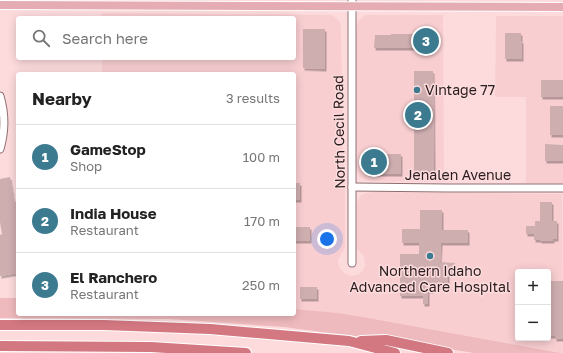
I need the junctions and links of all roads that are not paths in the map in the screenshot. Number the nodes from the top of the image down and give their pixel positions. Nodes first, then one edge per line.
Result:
1 (90, 3) edge
2 (352, 3) edge
3 (0, 5) edge
4 (563, 7) edge
5 (0, 96) edge
6 (0, 150) edge
7 (352, 187) junction
8 (563, 188) edge
9 (352, 263) dead end
10 (0, 325) edge
11 (349, 341) junction
12 (0, 346) edge
13 (246, 353) edge
14 (395, 353) edge
15 (448, 353) edge

1 - 2 main road
1 - 3 main road
2 - 4 main road
2 - 7 street, North Cecil Road
5 - 6 street
7 - 8 street, Jenalen Avenue
7 - 9 street, North Cecil Road
10 - 11 highway
11 - 14 highway
11 - 15 highway
12 - 13 highway

